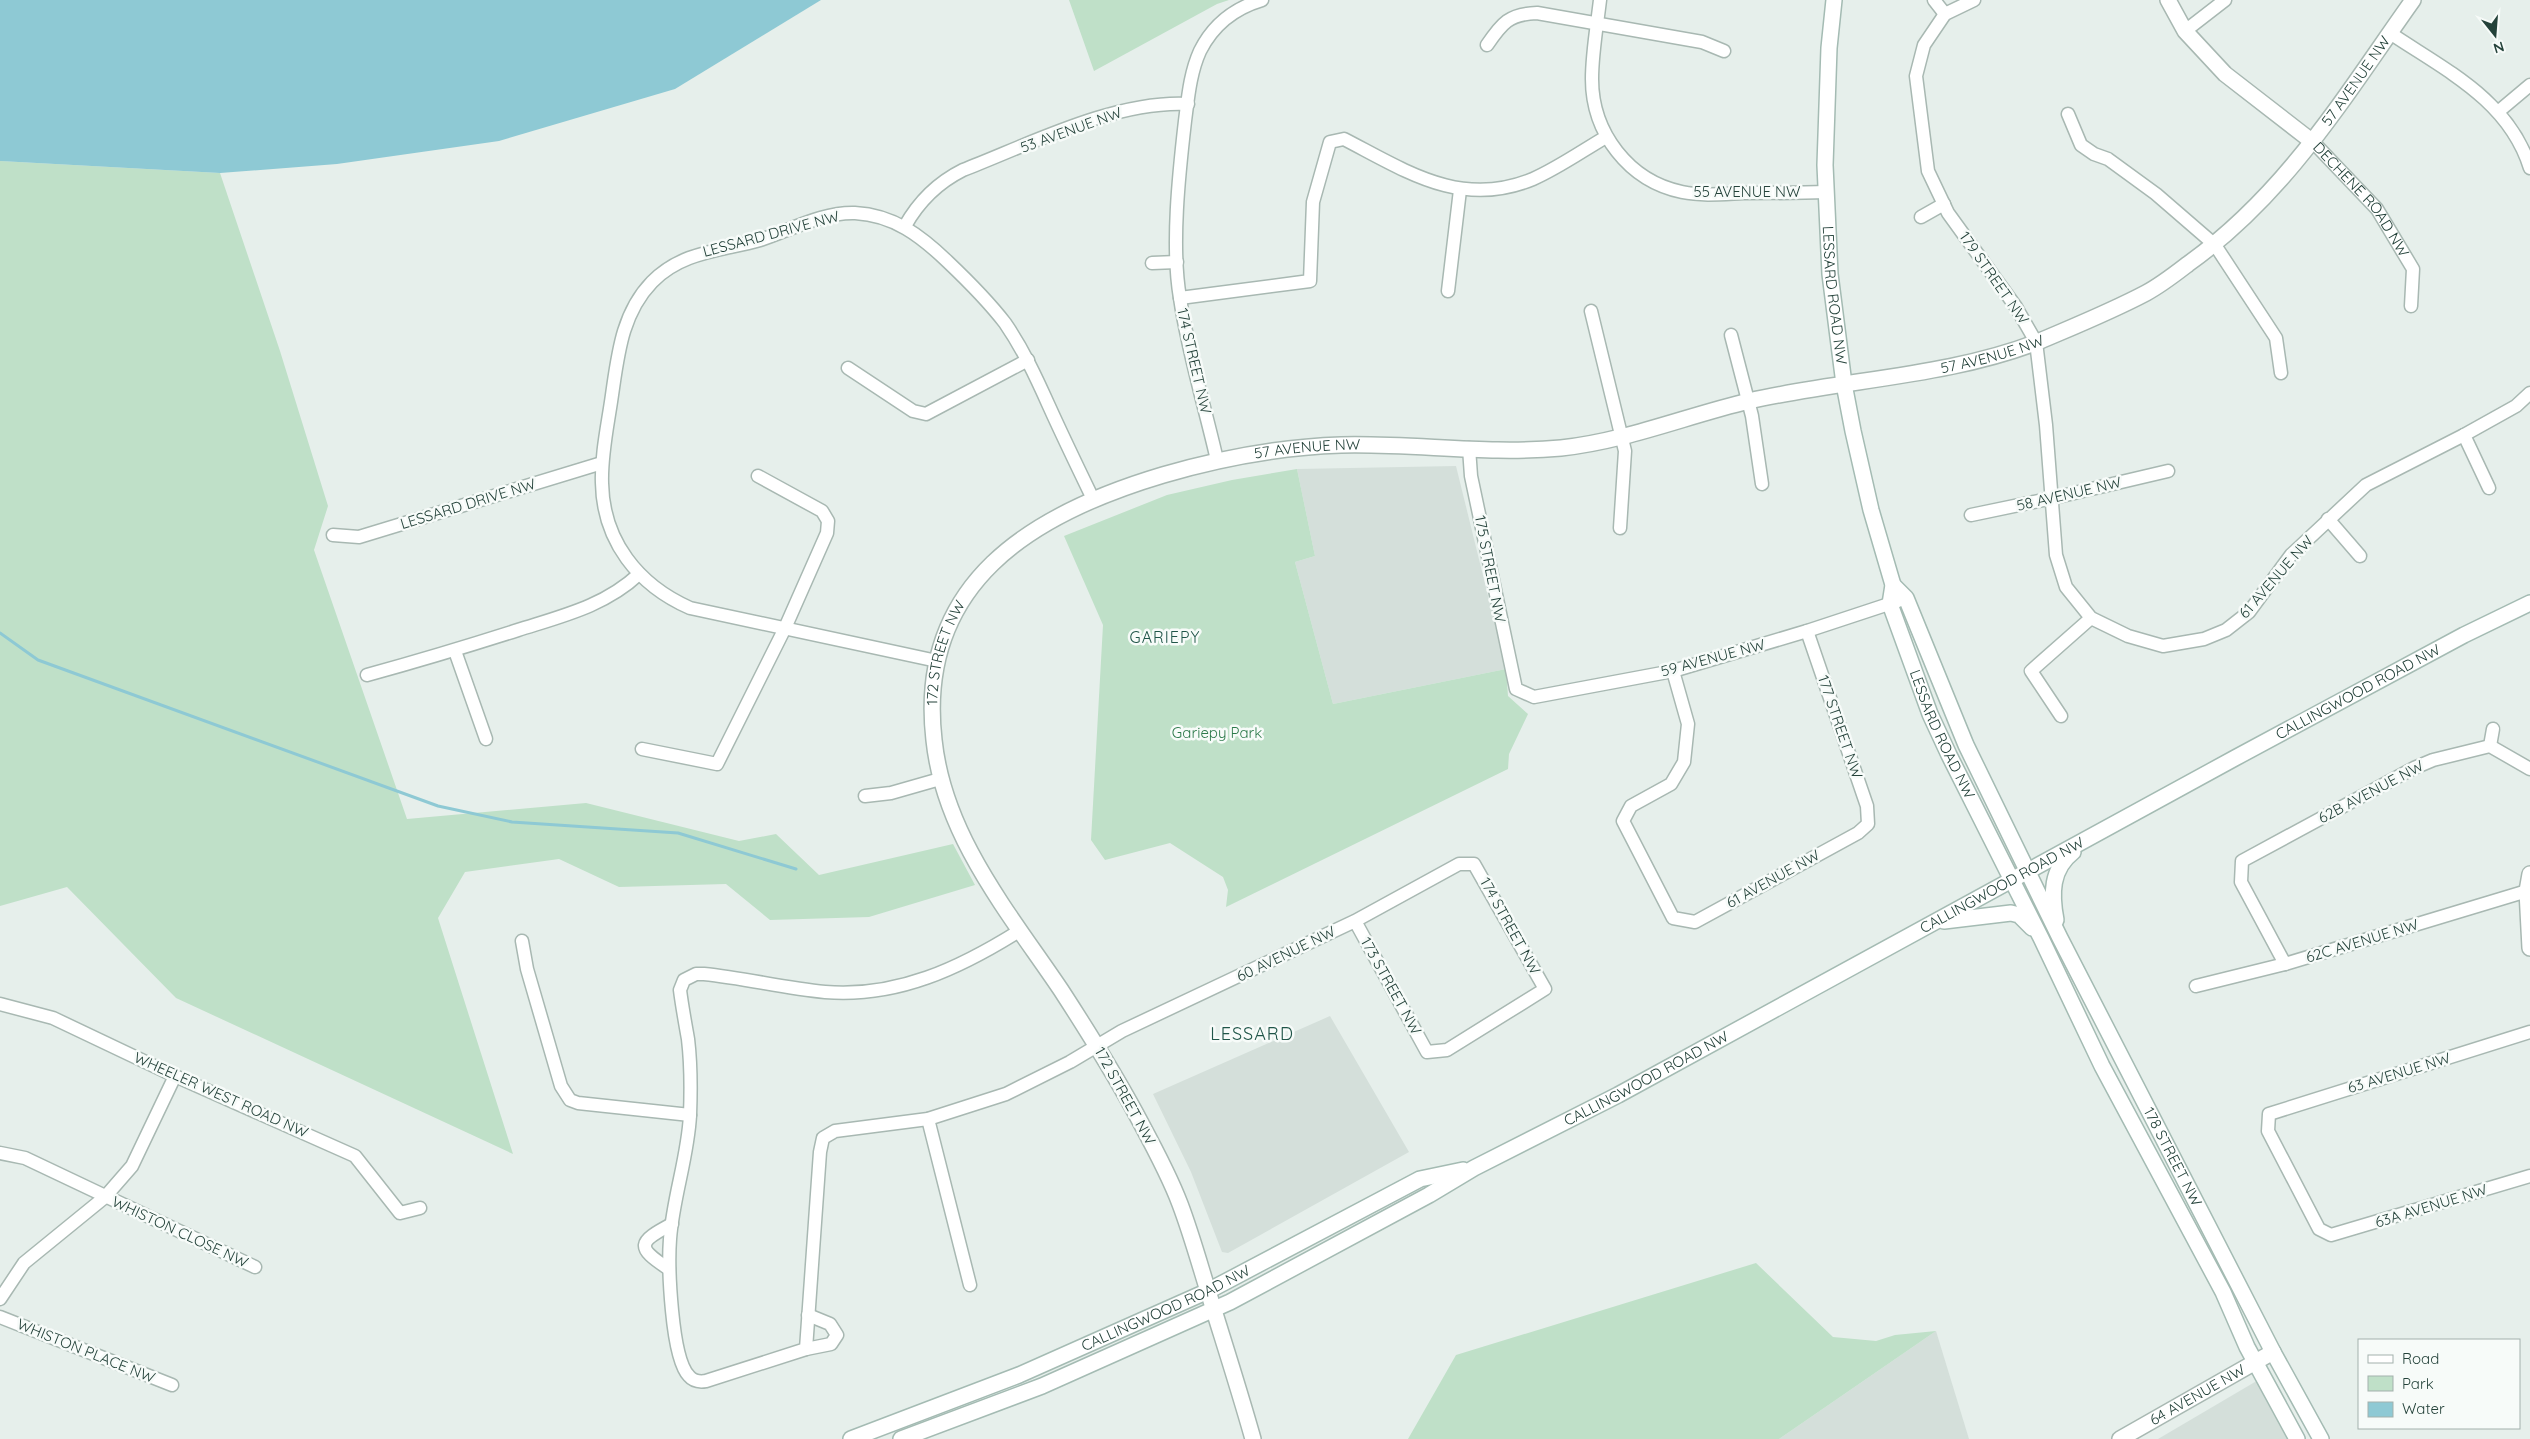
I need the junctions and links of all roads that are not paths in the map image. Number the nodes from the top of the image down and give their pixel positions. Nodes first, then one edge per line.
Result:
1 (1262, 0) edge
2 (1600, 0) edge
3 (1834, 0) edge
4 (1934, 0) edge
5 (1974, 0) edge
6 (2168, 0) edge
7 (2225, 0) edge
8 (2414, 0) edge
9 (1945, 14) junction
10 (1597, 23) junction
11 (2185, 32) junction
12 (2390, 33) junction
13 (1487, 45) dead end
14 (1724, 51) dead end
15 (2530, 84) edge
16 (1188, 104) junction
17 (2499, 111) junction
18 (2068, 114) dead end
19 (1606, 137) junction
20 (2314, 143) junction
21 (2530, 168) edge
22 (1460, 190) junction
23 (1826, 192) junction
24 (1944, 204) junction
25 (1921, 217) dead end
26 (905, 226) junction
27 (2214, 245) junction
28 (1177, 262) junction
29 (1152, 263) dead end
30 (1448, 291) dead end
31 (1180, 298) junction
32 (2411, 306) dead end
33 (1590, 311) dead end
34 (1731, 335) dead end
35 (2036, 342) junction
36 (1028, 360) junction
37 (848, 368) dead end
38 (2282, 373) dead end
39 (1844, 384) junction
40 (2530, 393) edge
41 (1749, 401) junction
42 (2464, 435) junction
43 (1622, 437) junction
44 (1469, 448) junction
45 (1217, 460) junction
46 (602, 462) junction
47 (2168, 471) dead end
48 (758, 476) dead end
49 (1762, 484) dead end
50 (2489, 488) dead end
51 (2053, 498) junction
52 (1093, 499) junction
53 (1971, 515) dead end
54 (2328, 519) junction
55 (1620, 528) dead end
56 (333, 535) dead end
57 (1010, 546) joint
58 (2360, 556) dead end
59 (638, 574) junction
60 (1893, 585) junction
61 (1906, 598) junction
62 (2530, 603) edge
63 (1890, 604) junction
64 (2092, 618) junction
65 (785, 628) junction
66 (1808, 631) junction
67 (2163, 646) joint
68 (455, 651) junction
69 (937, 661) junction
70 (1673, 671) junction
71 (367, 675) dead end
72 (1516, 690) joint
73 (2061, 716) dead end
74 (2493, 729) dead end
75 (486, 739) dead end
76 (2490, 746) junction
77 (642, 749) dead end
78 (2530, 769) edge
79 (940, 779) junction
80 (865, 796) dead end
81 (1868, 824) joint
82 (2093, 836) junction
83 (1474, 864) joint
84 (2028, 871) junction
85 (2530, 874) edge
86 (2011, 880) junction
87 (2527, 891) junction
88 (1354, 921) junction
89 (1934, 922) junction
90 (1019, 931) junction
91 (2041, 938) junction
92 (2060, 938) junction
93 (522, 941) dead end
94 (2530, 948) edge
95 (2285, 964) junction
96 (2196, 986) dead end
97 (0, 1004) edge
98 (2530, 1032) edge
99 (1097, 1046) junction
100 (1427, 1052) joint
101 (175, 1076) junction
102 (690, 1115) junction
103 (928, 1120) junction
104 (0, 1153) edge
105 (1474, 1168) junction
106 (2530, 1176) edge
107 (105, 1197) junction
108 (420, 1208) dead end
109 (672, 1224) junction
110 (2331, 1235) joint
111 (255, 1268) dead end
112 (669, 1269) junction
113 (970, 1285) dead end
114 (1208, 1291) junction
115 (0, 1299) edge
116 (1214, 1310) junction
117 (808, 1315) junction
118 (0, 1317) edge
119 (806, 1349) junction
120 (2274, 1352) junction
121 (2255, 1362) junction
122 (172, 1385) dead end
123 (851, 1439) edge
124 (901, 1439) edge
125 (1253, 1439) edge
126 (2120, 1439) edge
127 (2297, 1439) edge
128 (2321, 1439) edge

1 - 16 street
2 - 10 street, 55 AVENUE NW
3 - 23 main road, LESSARD ROAD NW
4 - 9 street
5 - 9 street
6 - 11 main road, DECHENE ROAD NW
7 - 11 street
8 - 12 main road, 57 AVENUE NW
9 - 24 street, 179 STREET NW
10 - 13 street
10 - 14 street
10 - 19 street, 55 AVENUE NW
11 - 20 main road, DECHENE ROAD NW
12 - 17 street
12 - 20 main road, 57 AVENUE NW
15 - 17 street
16 - 26 street, 53 AVENUE NW
16 - 28 street, 174 STREET NW
17 - 21 street
18 - 27 street
19 - 22 street
19 - 23 street, 55 AVENUE NW
20 - 27 main road, 57 AVENUE NW
20 - 32 street, DECHENE ROAD NW
22 - 30 street
22 - 31 street
23 - 39 main road, LESSARD ROAD NW
24 - 25 street
24 - 35 street, 179 STREET NW
26 - 36 street, LESSARD DRIVE NW
26 - 46 street, LESSARD DRIVE NW
27 - 35 main road, 57 AVENUE NW
27 - 38 street
28 - 29 street
28 - 31 street, 174 STREET NW
31 - 45 street, 174 STREET NW
33 - 43 street
34 - 41 street
35 - 39 main road, 57 AVENUE NW
35 - 51 street, 179 STREET NW
36 - 37 street
36 - 52 street, LESSARD DRIVE NW
39 - 41 main road, 57 AVENUE NW
39 - 60 main road, LESSARD ROAD NW
40 - 42 street, 61 AVENUE NW
41 - 43 main road, 57 AVENUE NW
41 - 49 street
42 - 50 street
42 - 54 street, 61 AVENUE NW
43 - 44 main road, 57 AVENUE NW
43 - 55 street
44 - 45 main road, 57 AVENUE NW
44 - 72 street, 175 STREET NW
45 - 52 main road, 57 AVENUE NW
46 - 56 street, LESSARD DRIVE NW
46 - 59 street, LESSARD DRIVE NW
47 - 51 street, 58 AVENUE NW
48 - 65 street
51 - 53 street, 58 AVENUE NW
51 - 64 street, 179 STREET NW
52 - 57 main road, 57 AVENUE NW
54 - 58 street
54 - 67 street, 61 AVENUE NW
57 - 69 main road, 172 STREET NW
59 - 65 street, LESSARD DRIVE NW
59 - 68 street
60 - 61 main road, LESSARD ROAD NW
60 - 63 main road, LESSARD ROAD NW
61 - 63 street, 59 AVENUE NW
61 - 84 main road, LESSARD ROAD NW
62 - 82 main road, CALLINGWOOD ROAD NW
63 - 66 street, 59 AVENUE NW
63 - 86 main road, LESSARD ROAD NW
64 - 67 street, 179 STREET NW
64 - 73 street
65 - 69 street, LESSARD DRIVE NW
65 - 77 street
66 - 70 street, 59 AVENUE NW
66 - 81 street, 177 STREET NW
68 - 71 street
68 - 75 street
69 - 79 main road, 172 STREET NW
70 - 72 street, 59 AVENUE NW
70 - 81 street, 61 AVENUE NW
74 - 76 street
76 - 78 street
76 - 95 street, 62B AVENUE NW
79 - 80 street
79 - 90 main road, 172 STREET NW
82 - 84 main road, CALLINGWOOD ROAD NW
82 - 92 main road
83 - 88 street, 60 AVENUE NW
83 - 100 street, 174 STREET NW
84 - 86 main road, CALLINGWOOD ROAD NW
84 - 92 main road, 178 STREET NW
85 - 87 main road
86 - 89 main road, CALLINGWOOD ROAD NW
86 - 91 main road, 178 STREET NW
87 - 94 main road
87 - 95 street, 62C AVENUE NW
88 - 99 street, 60 AVENUE NW
88 - 100 street, 173 STREET NW
89 - 91 main road
89 - 105 main road, CALLINGWOOD ROAD NW
90 - 99 main road, 172 STREET NW
90 - 102 street
91 - 121 main road, 178 STREET NW
92 - 120 main road, 178 STREET NW
93 - 102 street
95 - 96 street, 62C AVENUE NW
97 - 101 street, WHEELER WEST ROAD NW
98 - 110 street, 63 AVENUE NW
99 - 103 street, 60 AVENUE NW
99 - 114 main road, 172 STREET NW
101 - 107 street
101 - 108 street, WHEELER WEST ROAD NW
102 - 109 street
103 - 113 street
103 - 117 street, 60 AVENUE NW
104 - 107 street, WHISTON CLOSE NW
105 - 114 main road, CALLINGWOOD ROAD NW
105 - 116 main road, CALLINGWOOD ROAD NW
106 - 110 street, 63A AVENUE NW
107 - 111 street, WHISTON CLOSE NW
107 - 115 street
109 - 112 street
109 - 112 street
112 - 119 street
114 - 116 main road, 172 STREET NW
114 - 123 main road, CALLINGWOOD ROAD NW
116 - 124 main road, CALLINGWOOD ROAD NW
116 - 125 main road, 172 STREET NW
117 - 119 street
117 - 119 street
118 - 122 street, WHISTON PLACE NW
120 - 121 main road, 64 AVENUE NW
120 - 128 main road, 178 STREET NW
121 - 126 main road, 64 AVENUE NW
121 - 127 main road, 178 STREET NW

